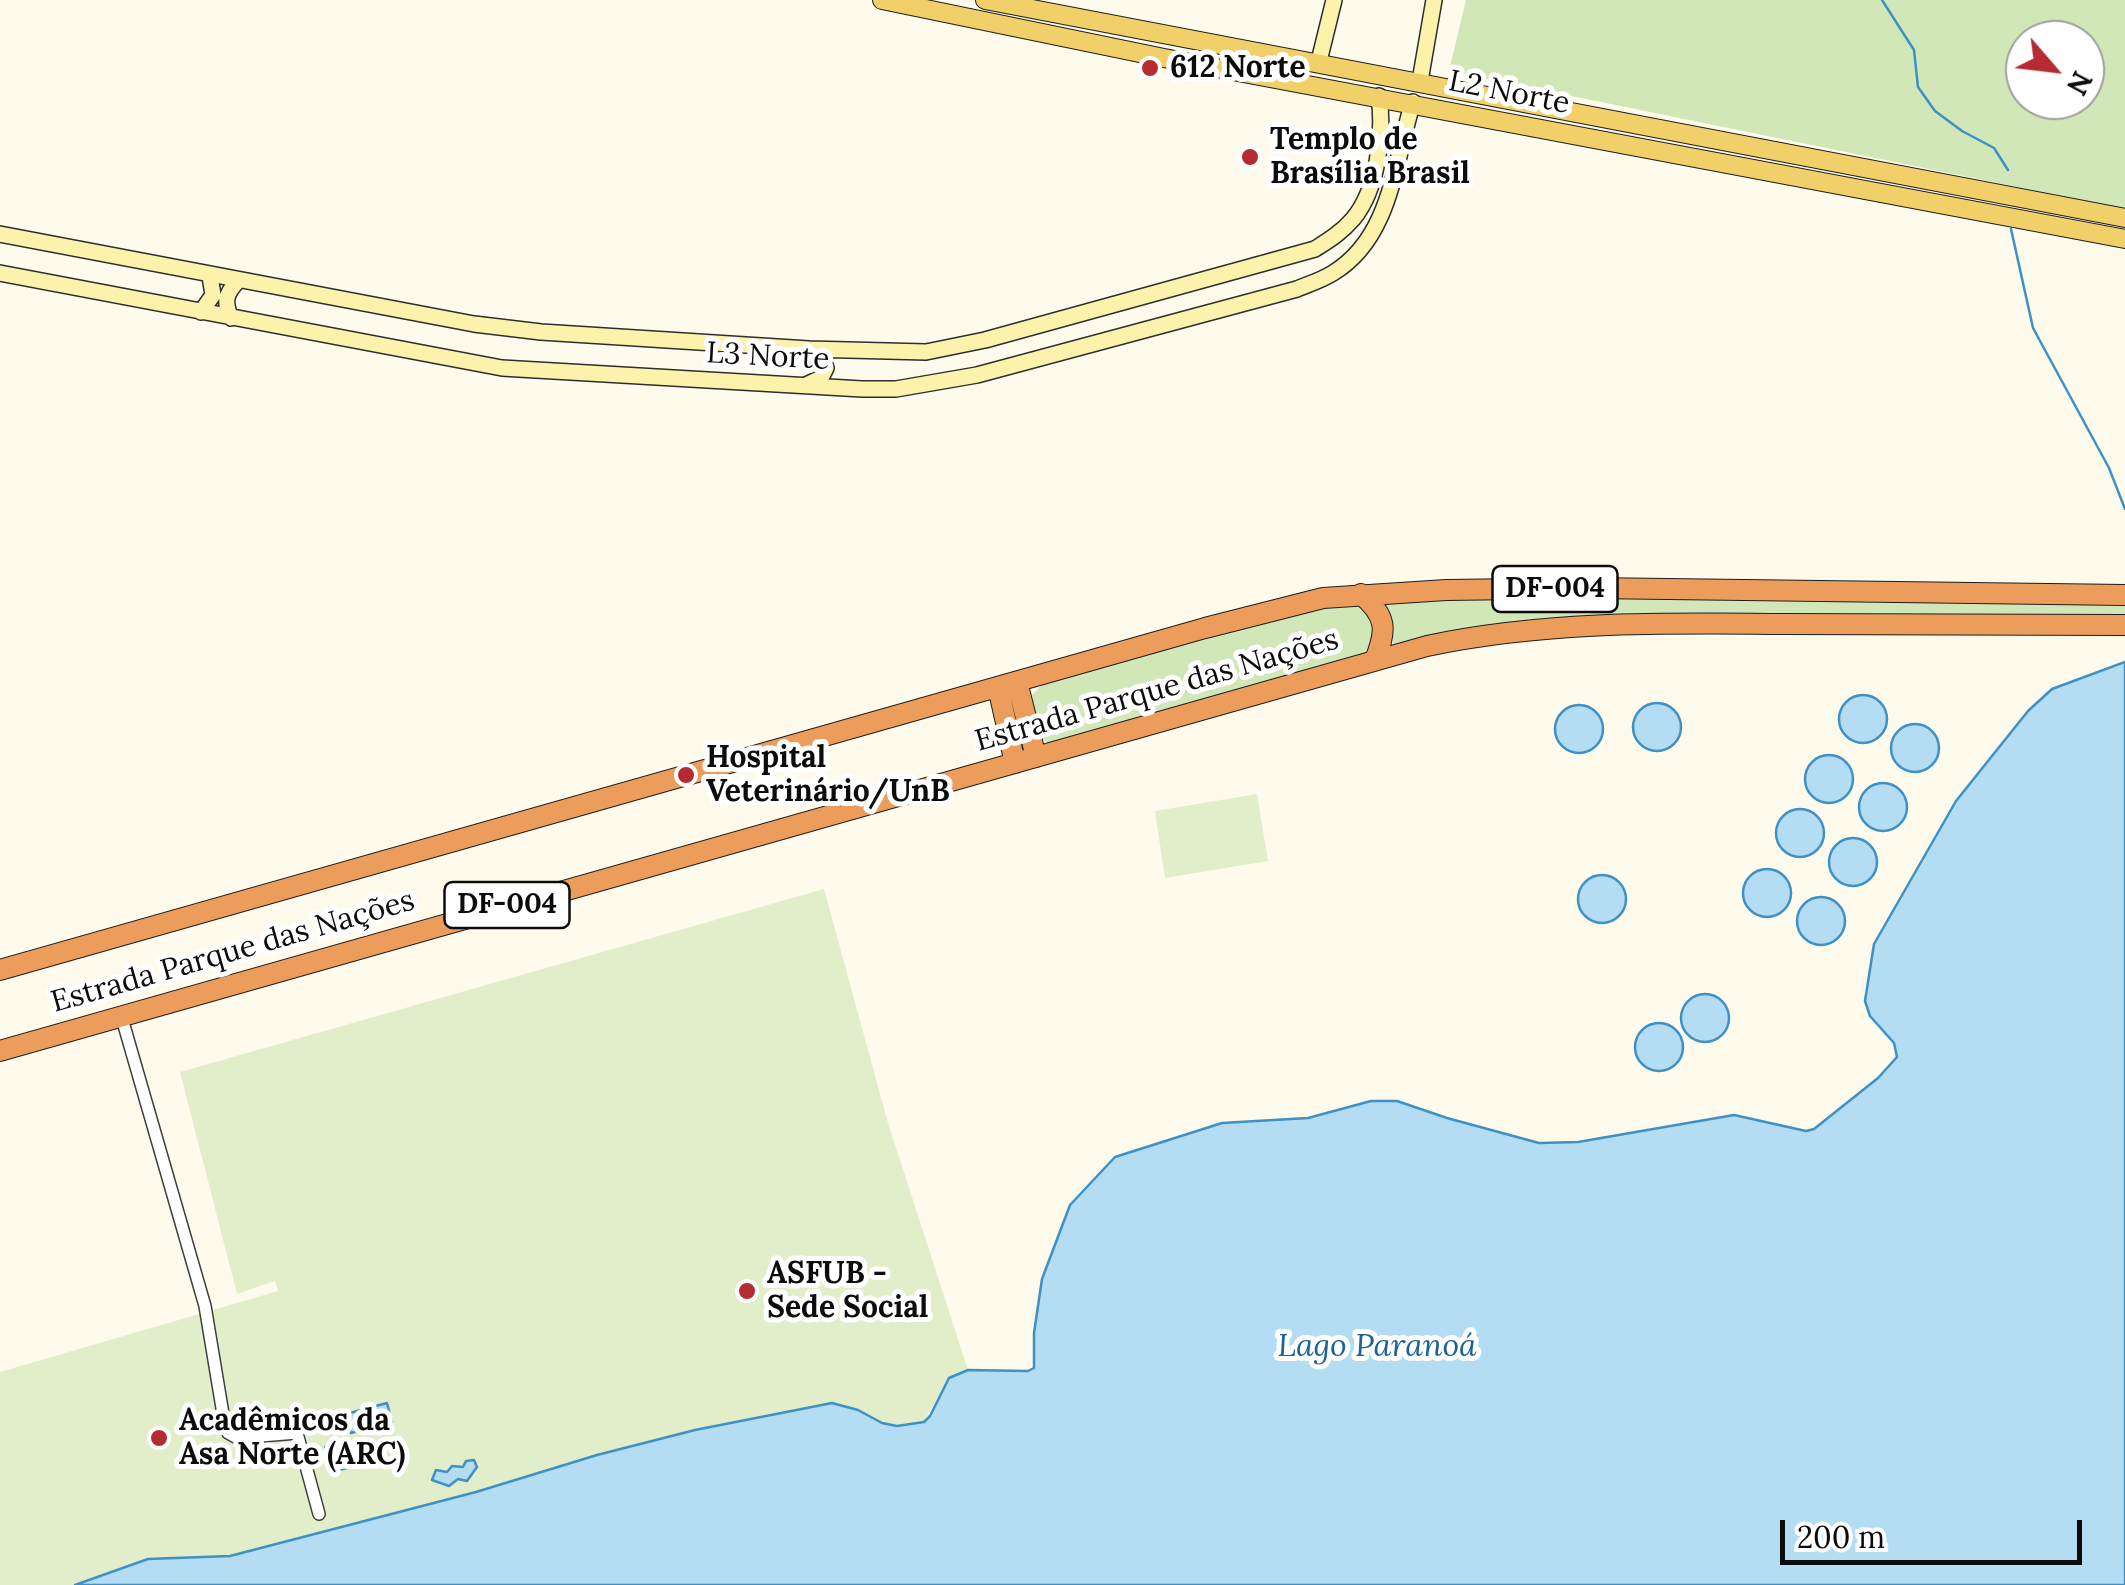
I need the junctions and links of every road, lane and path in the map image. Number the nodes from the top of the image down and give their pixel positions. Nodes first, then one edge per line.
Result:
1 (882, 0) edge
2 (985, 0) edge
3 (1334, 0) edge
4 (1434, 0) edge
5 (1250, 50) junction
6 (1320, 62) junction
7 (1245, 72) junction
8 (1420, 81) junction
9 (1379, 96) junction
10 (1412, 102) junction
11 (2125, 218) edge
12 (0, 234) edge
13 (2125, 239) edge
14 (0, 274) edge
15 (210, 276) junction
16 (238, 281) junction
17 (202, 312) junction
18 (231, 318) junction
19 (809, 349) junction
20 (802, 386) junction
21 (1360, 594) junction
22 (2125, 595) edge
23 (2125, 625) edge
24 (1376, 660) junction
25 (1008, 684) junction
26 (1036, 757) junction
27 (1015, 763) junction
28 (0, 970) edge
29 (121, 1015) junction
30 (0, 1051) edge
31 (319, 1514) dead end

1 - 7 main road, L2 Norte
2 - 5 main road, L2 Norte
3 - 6 main road
4 - 8 main road
5 - 6 main road, L2 Norte
5 - 7 main road
6 - 8 main road, L2 Norte
7 - 9 main road, L2 Norte
8 - 11 main road, L2 Norte
9 - 10 main road, L2 Norte
9 - 19 main road, L3 Norte
10 - 13 main road, L2 Norte
10 - 20 main road, L3 Norte
12 - 15 main road, L3 Norte
14 - 17 main road, L3 Norte
15 - 16 main road, L3 Norte
15 - 17 main road
16 - 18 main road
16 - 19 main road, L3 Norte
17 - 18 main road, L3 Norte
18 - 20 main road, L3 Norte
19 - 20 main road
21 - 22 highway, Estrada Parque das Nações / DF-004
21 - 24 highway
21 - 25 highway, Estrada Parque das Nações / DF-004
23 - 24 highway, Estrada Parque das Nações / DF-004
24 - 26 highway, Estrada Parque das Nações / DF-004
25 - 26 highway
25 - 27 highway
25 - 28 highway, Estrada Parque das Nações / DF-004
26 - 27 highway, Estrada Parque das Nações / DF-004
27 - 29 highway, Estrada Parque das Nações / DF-004
29 - 30 highway, Estrada Parque das Nações / DF-004
29 - 31 street

